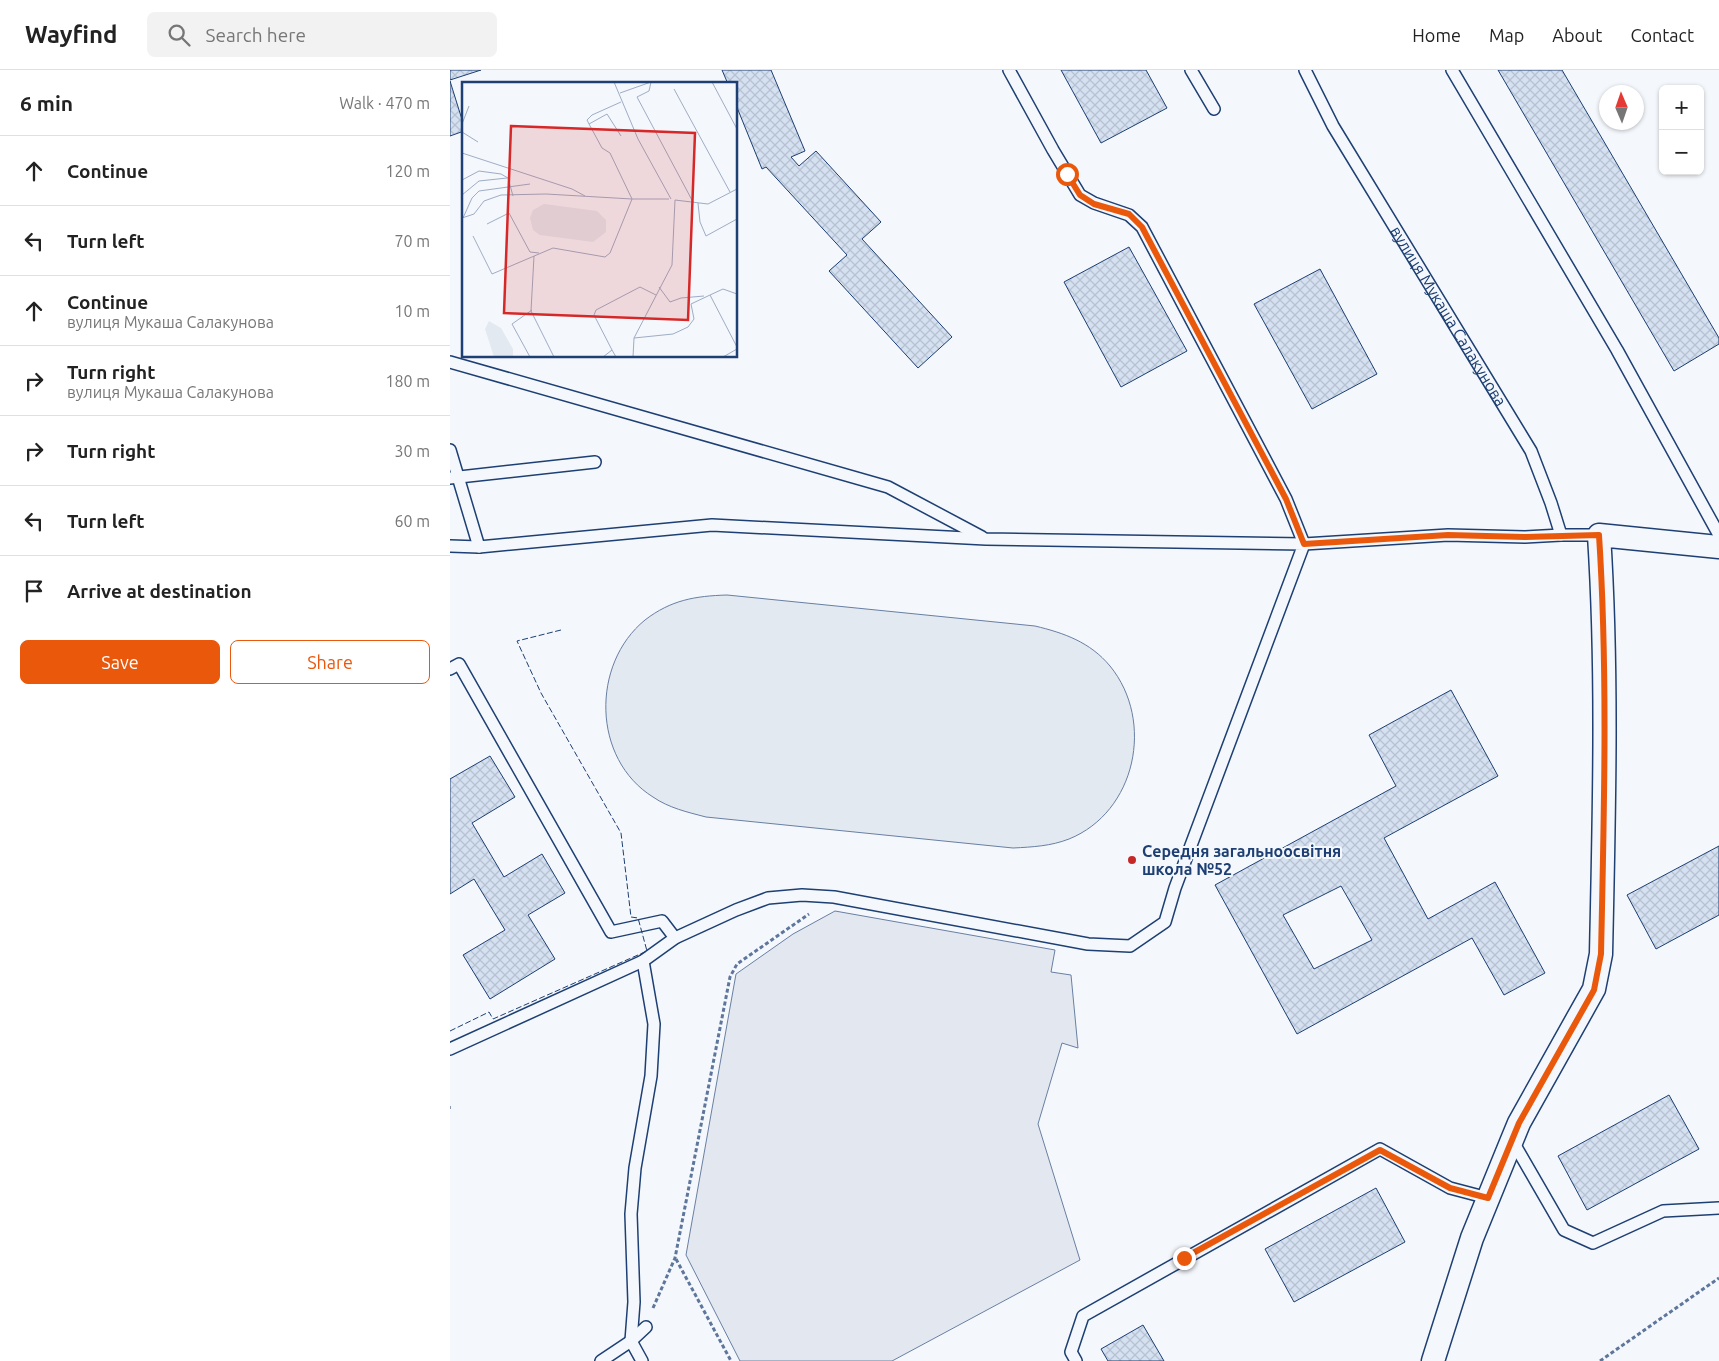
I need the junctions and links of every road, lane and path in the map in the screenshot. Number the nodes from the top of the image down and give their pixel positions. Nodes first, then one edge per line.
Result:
1 (1009, 70) edge
2 (1191, 70) edge
3 (1305, 70) edge
4 (1452, 70) edge
5 (1214, 109) dead end
6 (450, 362) edge
7 (450, 450) edge
8 (595, 462) dead end
9 (454, 478) edge
10 (1561, 535) junction
11 (1599, 535) junction
12 (1719, 535) edge
13 (986, 539) junction
14 (1304, 544) junction
15 (450, 546) edge
16 (479, 547) junction
17 (1719, 547) edge
18 (450, 669) edge
19 (834, 897) junction
20 (675, 938) junction
21 (644, 961) junction
22 (450, 1049) edge
23 (1512, 1140) junction
24 (1488, 1198) junction
25 (1719, 1208) edge
26 (676, 1258) junction
27 (1719, 1278) edge
28 (646, 1327) joint
29 (631, 1341) junction
30 (601, 1361) edge
31 (642, 1361) edge
32 (731, 1361) edge
33 (1076, 1361) edge
34 (1433, 1361) edge
35 (1600, 1361) edge

1 - 14 lane
2 - 5 lane
3 - 10 lane, вулиця Мукаша Салакунова
4 - 12 lane
6 - 13 lane
7 - 9 lane
8 - 9 lane
9 - 16 lane
10 - 11 lane
10 - 14 lane
11 - 17 street
11 - 23 street
13 - 14 lane
13 - 16 lane
14 - 19 lane
15 - 16 lane
18 - 20 lane
19 - 20 lane
19 - 26 path
20 - 21 lane
21 - 22 lane
21 - 29 lane
23 - 24 street
23 - 25 lane
24 - 33 lane
24 - 34 street
26 - 28 path
26 - 32 path
27 - 35 path
28 - 29 lane
29 - 30 lane
29 - 31 lane

